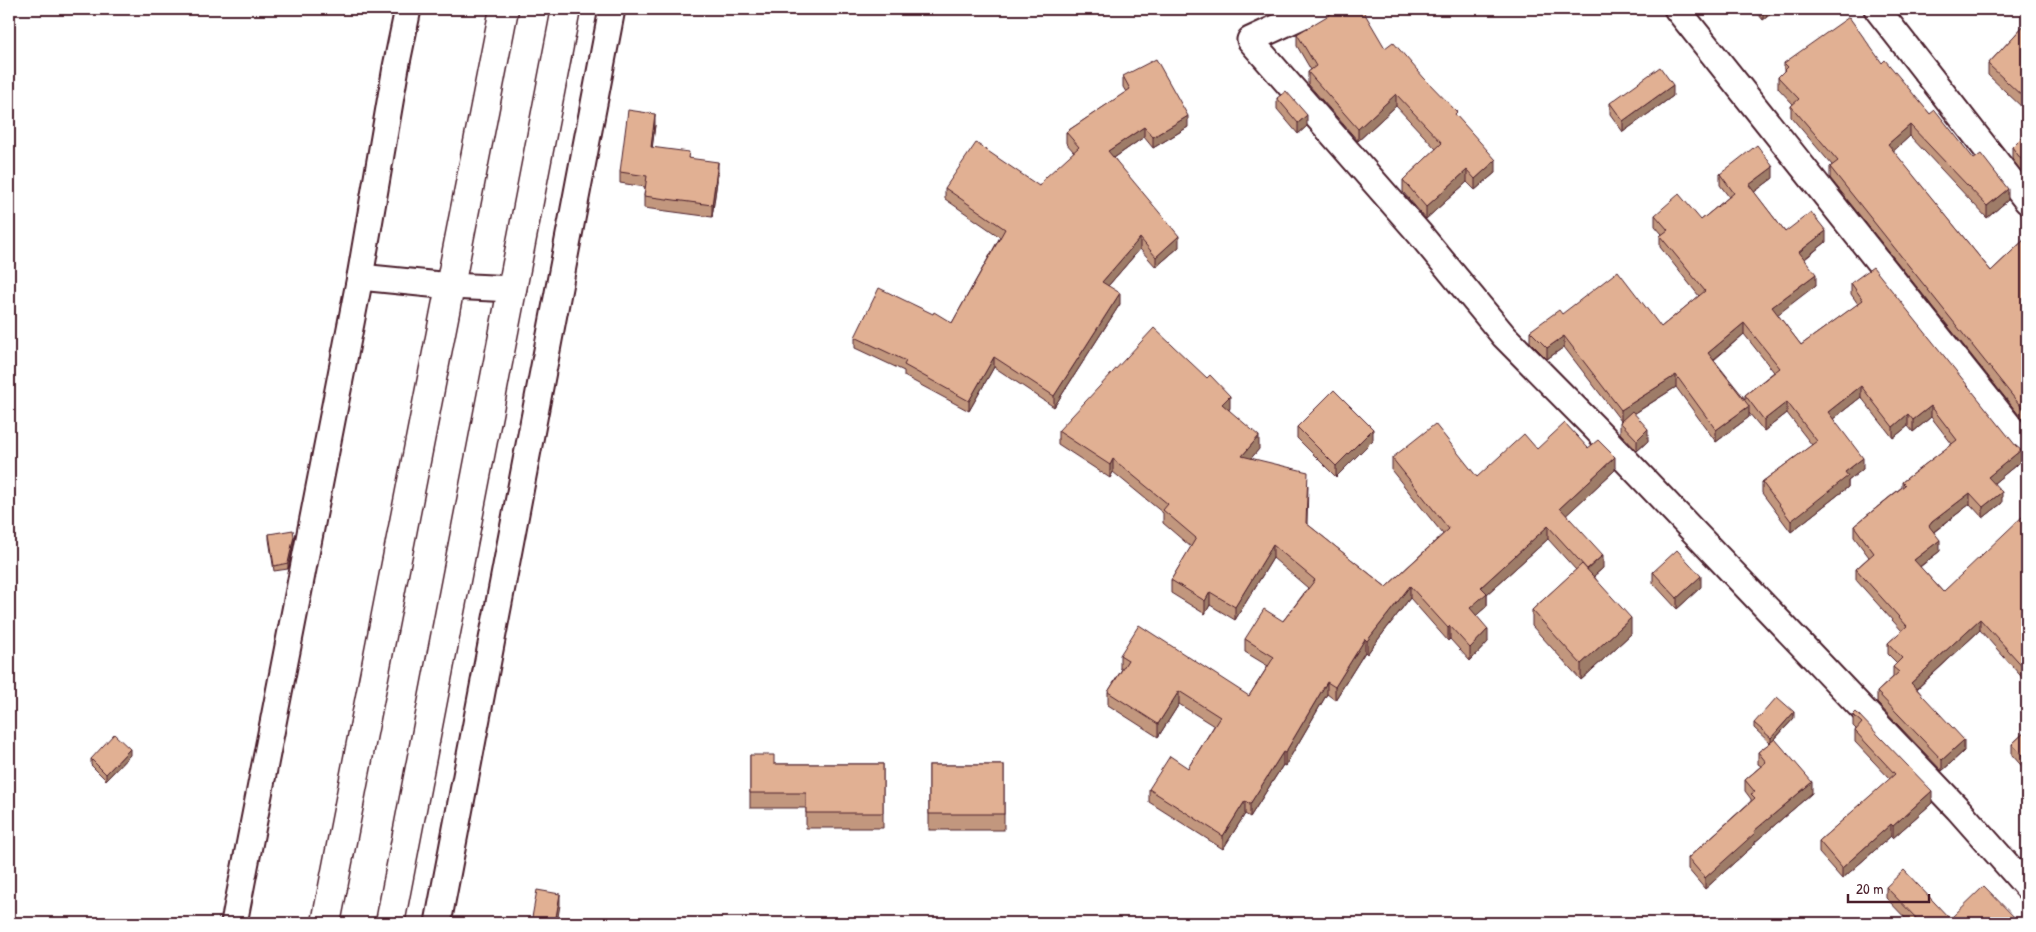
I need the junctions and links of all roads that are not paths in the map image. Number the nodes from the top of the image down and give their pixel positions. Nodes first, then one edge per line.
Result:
1 (408, 9) edge
2 (504, 9) edge
3 (566, 9) edge
4 (612, 9) edge
5 (1317, 9) edge
6 (1677, 9) edge
7 (1877, 9) edge
8 (2027, 201) edge
9 (360, 277) junction
10 (450, 286) junction
11 (512, 288) junction
12 (2027, 448) edge
13 (2027, 887) edge
14 (234, 923) edge
15 (326, 923) edge
16 (390, 923) edge
17 (438, 923) edge

1 - 9 street
2 - 10 main road
3 - 11 main road
4 - 17 street
5 - 13 street
6 - 12 street
7 - 8 street
9 - 10 street
9 - 14 street
10 - 11 street
10 - 15 main road
11 - 16 main road

